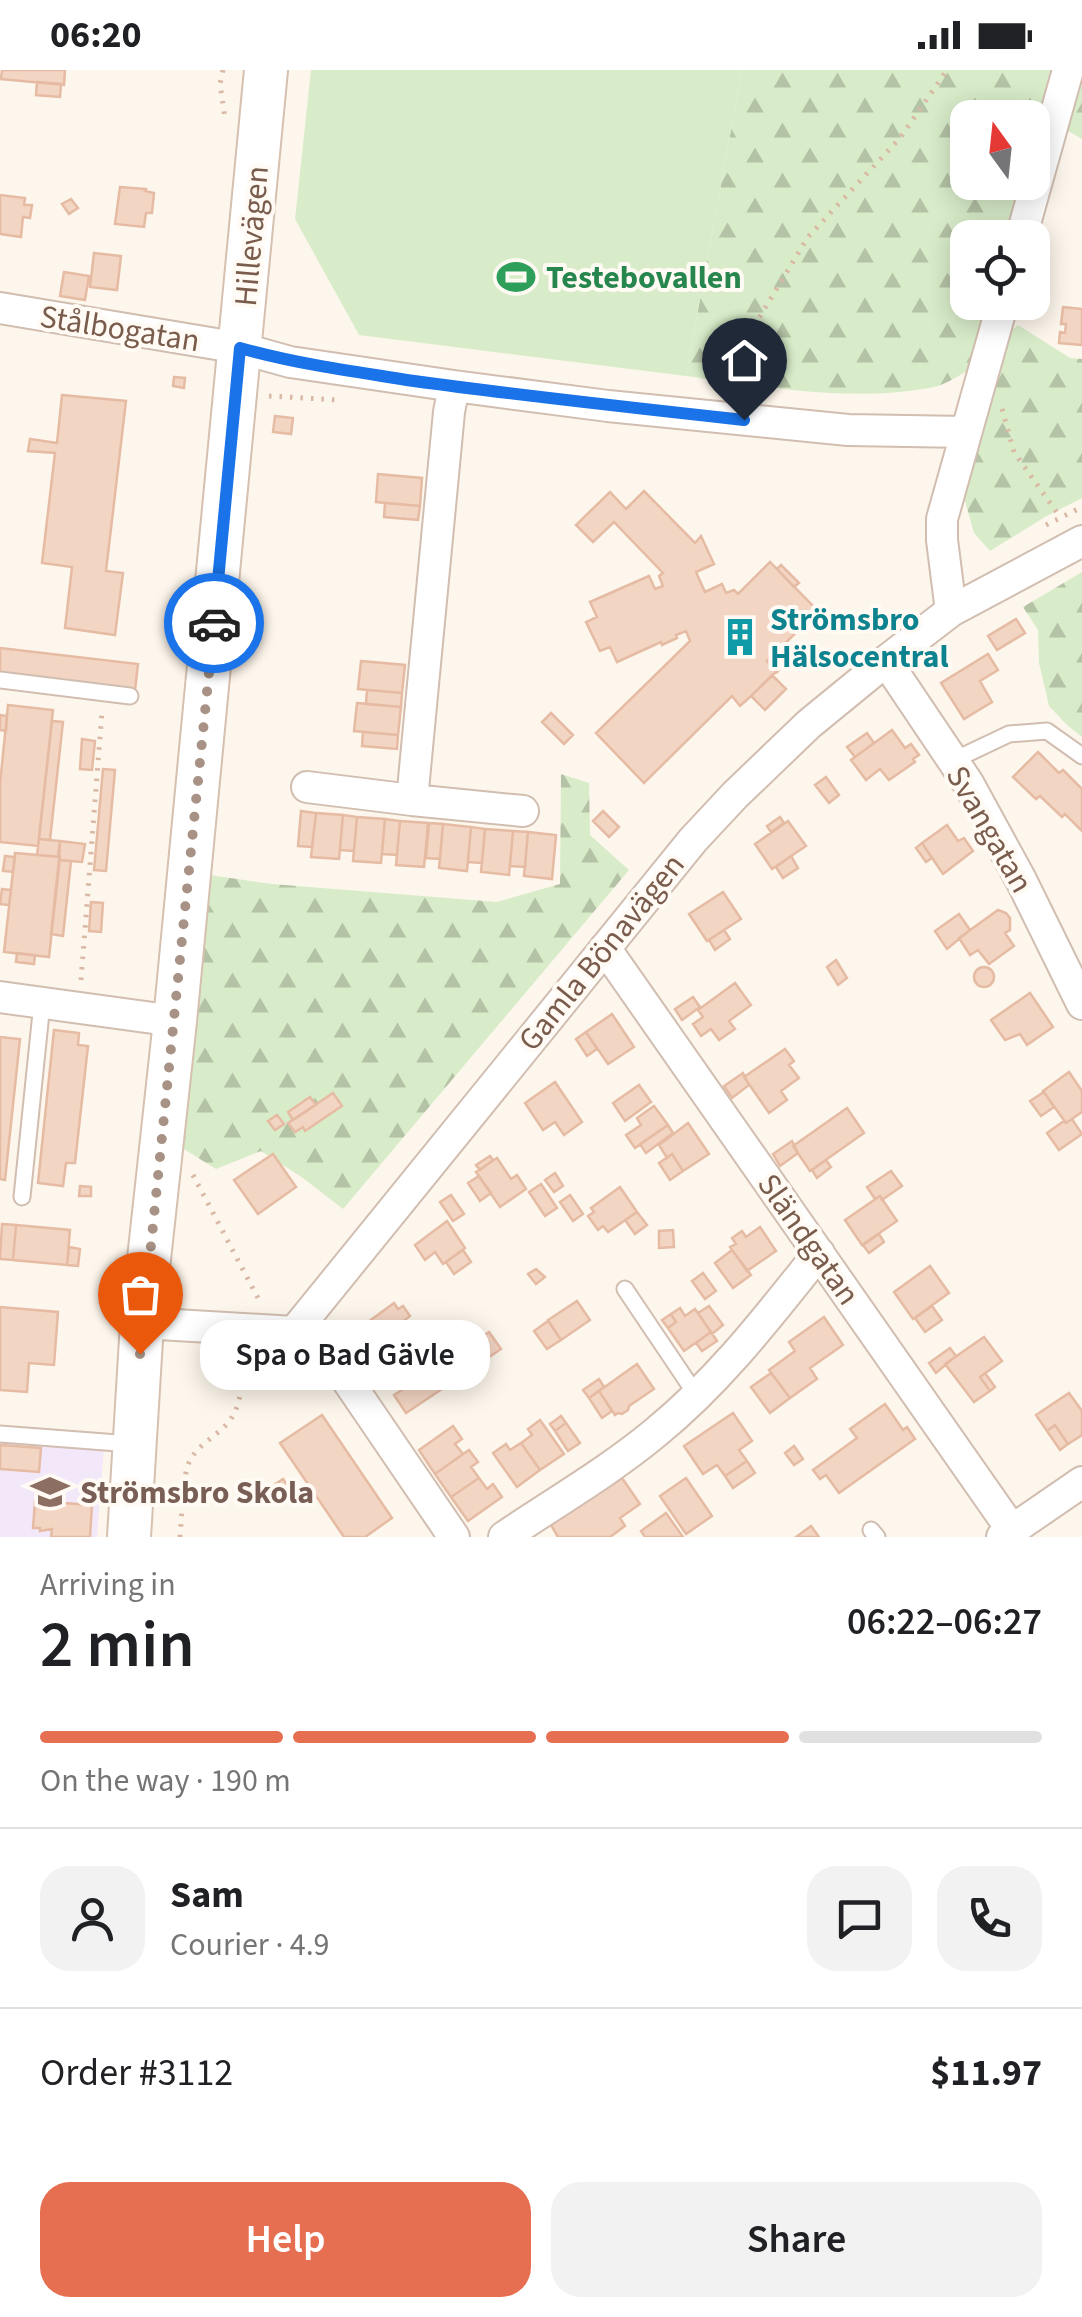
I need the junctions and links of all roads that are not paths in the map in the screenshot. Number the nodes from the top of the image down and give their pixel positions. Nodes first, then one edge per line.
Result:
1 (266, 70) edge
2 (1068, 70) edge
3 (1026, 220) edge
4 (0, 308) edge
5 (998, 320) edge
6 (240, 348) junction
7 (454, 386) junction
8 (966, 432) junction
9 (1082, 541) edge
10 (951, 611) junction
11 (886, 661) junction
12 (0, 680) edge
13 (130, 696) dead end
14 (1082, 756) edge
15 (952, 761) junction
16 (308, 787) dead end
17 (412, 800) junction
18 (523, 812) dead end
19 (605, 948) junction
20 (1080, 992) edge
21 (0, 997) edge
22 (42, 1003) junction
23 (175, 1021) junction
24 (22, 1198) dead end
25 (818, 1252) junction
26 (625, 1288) dead end
27 (142, 1324) junction
28 (294, 1332) junction
29 (697, 1396) junction
30 (0, 1434) edge
31 (134, 1444) junction
32 (1082, 1482) edge
33 (1007, 1534) edge
34 (129, 1537) edge
35 (454, 1537) edge
36 (504, 1537) edge

1 - 6 street, Hillevägen
2 - 3 street
4 - 6 street, Stålbogatan
5 - 8 street
6 - 7 street, Stålbogatan
6 - 23 street, Hillevägen
7 - 8 street, Stålbogatan
7 - 17 street
8 - 10 street
9 - 10 street, Gamla Bönavägen
10 - 11 street, Gamla Bönavägen
11 - 15 street, Svangatan
11 - 19 street, Gamla Bönavägen
12 - 13 lane
14 - 15 lane
15 - 20 street, Svangatan
16 - 17 street
17 - 18 street
19 - 25 street, Sländgatan
19 - 28 street, Gamla Bönavägen
21 - 22 street
22 - 23 street
22 - 24 lane
23 - 27 street, Hillevägen
25 - 29 street
25 - 33 street, Sländgatan
26 - 29 lane
27 - 28 street
27 - 31 street, Hillevägen
28 - 35 street
29 - 36 street
30 - 31 lane
31 - 34 street, Hillevägen
32 - 33 street

